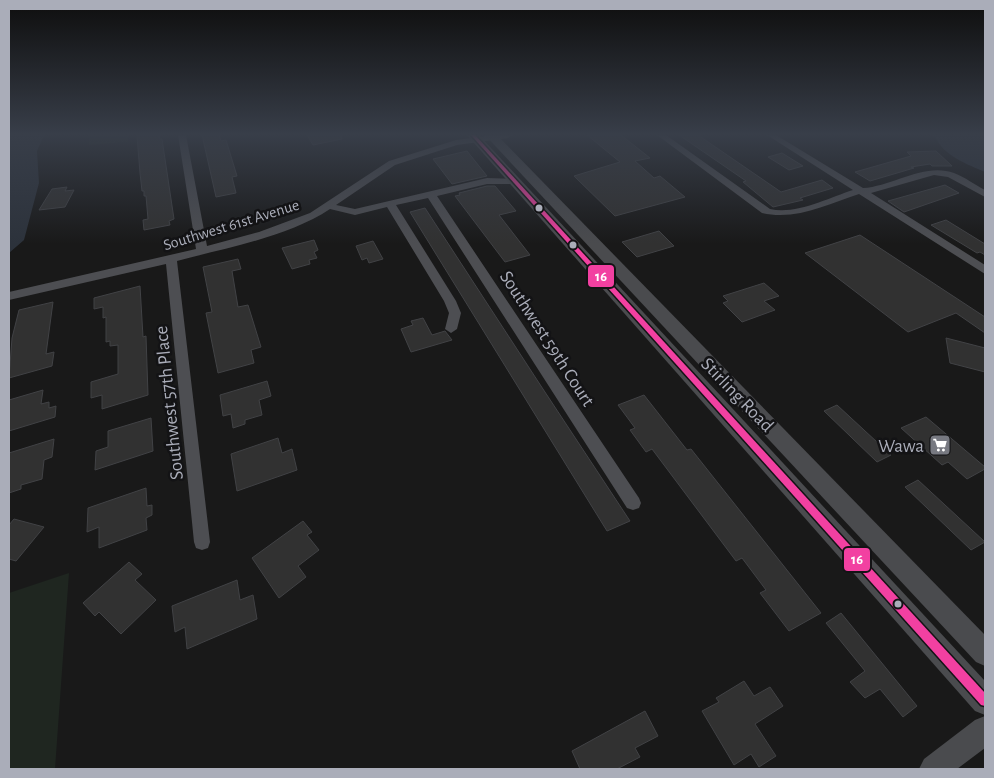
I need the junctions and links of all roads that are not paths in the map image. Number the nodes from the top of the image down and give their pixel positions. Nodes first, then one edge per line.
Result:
1 (188, 171) edge
2 (380, 171) edge
3 (510, 171) edge
4 (522, 171) edge
5 (711, 171) edge
6 (832, 171) edge
7 (516, 181) junction
8 (860, 191) junction
9 (431, 194) junction
10 (985, 194) edge
11 (390, 204) junction
12 (329, 206) junction
13 (202, 251) junction
14 (171, 259) junction
15 (985, 270) edge
16 (638, 288) junction
17 (618, 295) junction
18 (9, 296) edge
19 (451, 328) dead end
20 (633, 503) dead end
21 (202, 542) dead end
22 (985, 653) edge
23 (985, 701) edge
24 (985, 730) edge
25 (934, 769) edge

1 - 13 street
2 - 12 street, Southwest 61st Avenue
3 - 7 main road, Stirling Road
4 - 16 main road, Stirling Road
5 - 8 street
6 - 8 street
7 - 9 street
7 - 17 main road, Stirling Road
8 - 10 street
8 - 15 street
9 - 11 street
9 - 20 street, Southwest 59th Court
11 - 12 street
11 - 19 street
12 - 13 street, Southwest 61st Avenue
13 - 14 street, Southwest 61st Avenue
14 - 18 street, Southwest 61st Avenue
14 - 21 street, Southwest 57th Place
16 - 17 main road
16 - 22 main road, Stirling Road
17 - 23 main road, Stirling Road
24 - 25 main road

